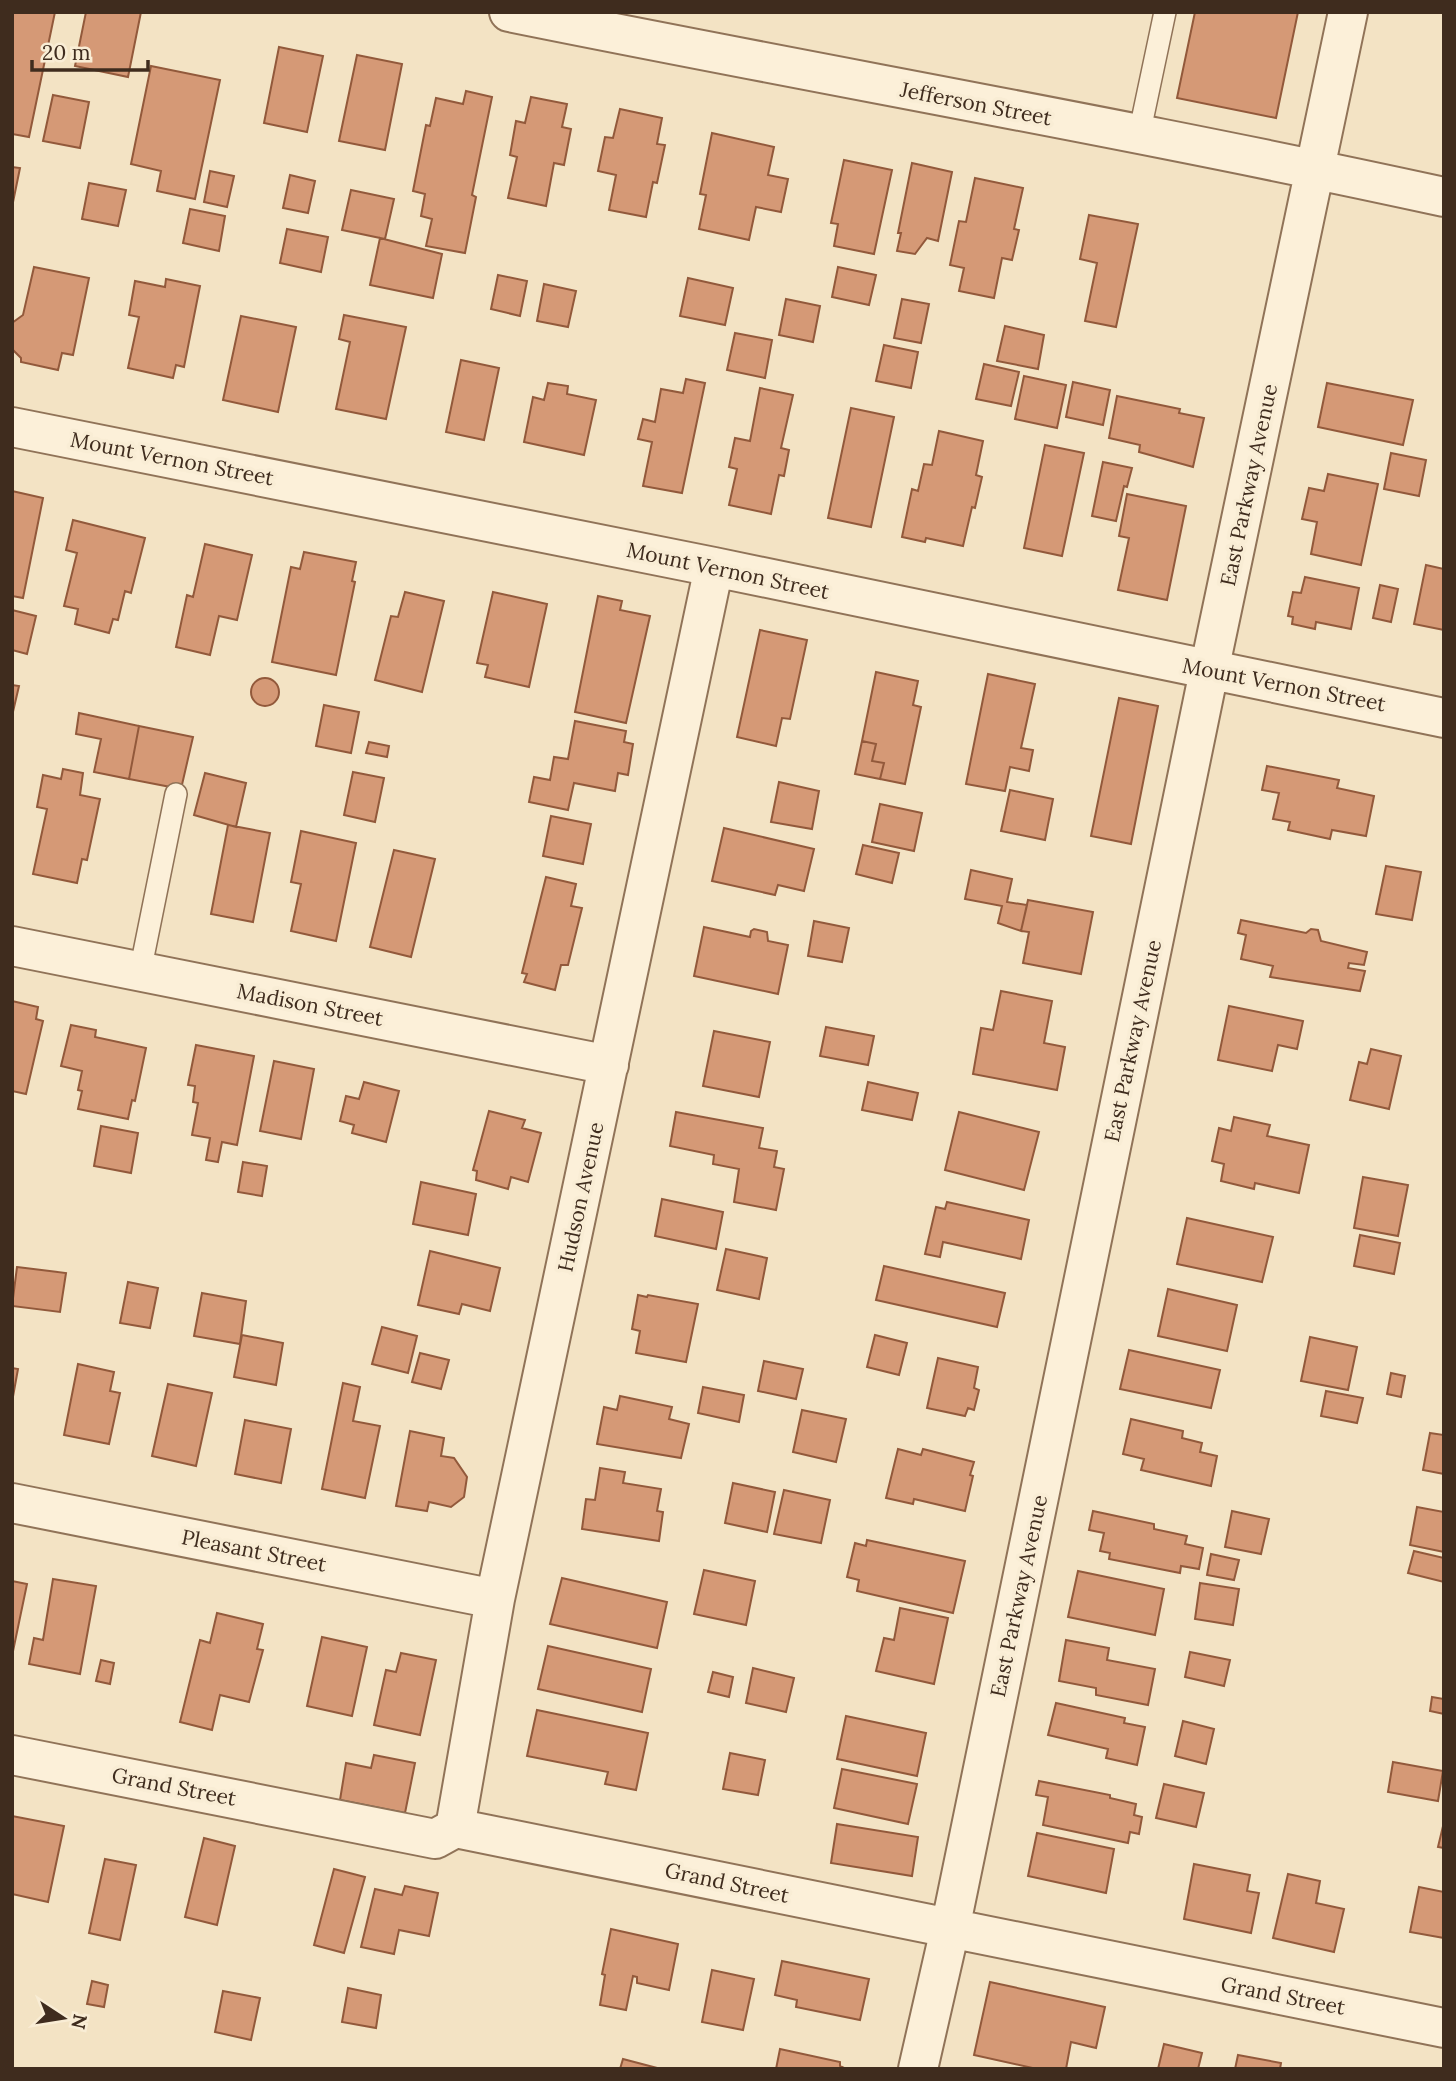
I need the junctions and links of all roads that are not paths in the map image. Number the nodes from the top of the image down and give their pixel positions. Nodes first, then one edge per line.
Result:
1 (509, 12) edge
2 (1165, 12) edge
3 (1348, 12) edge
4 (1139, 135) junction
5 (1315, 169) junction
6 (1444, 197) edge
7 (12, 427) edge
8 (714, 567) junction
9 (1209, 671) junction
10 (1444, 718) edge
11 (176, 794) dead end
12 (12, 946) edge
13 (140, 972) junction
14 (609, 1065) junction
15 (12, 1503) edge
16 (495, 1599) junction
17 (12, 1755) edge
18 (455, 1828) junction
19 (950, 1929) junction
20 (1444, 2028) edge
21 (918, 2069) edge

1 - 4 street, Jefferson Street
2 - 4 lane
3 - 5 street, East Parkway Avenue
4 - 5 street, Jefferson Street
5 - 6 street, Jefferson Street
5 - 9 street, East Parkway Avenue
7 - 8 street, Mount Vernon Street
8 - 9 street, Mount Vernon Street
8 - 14 street, Hudson Avenue
9 - 10 street, Mount Vernon Street
9 - 19 street, East Parkway Avenue
11 - 13 lane
12 - 13 street, Madison Street
13 - 14 street, Madison Street
14 - 16 street, Hudson Avenue
15 - 16 street, Pleasant Street
16 - 18 street, Hudson Avenue
17 - 18 street, Grand Street
18 - 19 street, Grand Street
19 - 20 street, Grand Street
19 - 21 street, East Parkway Avenue

